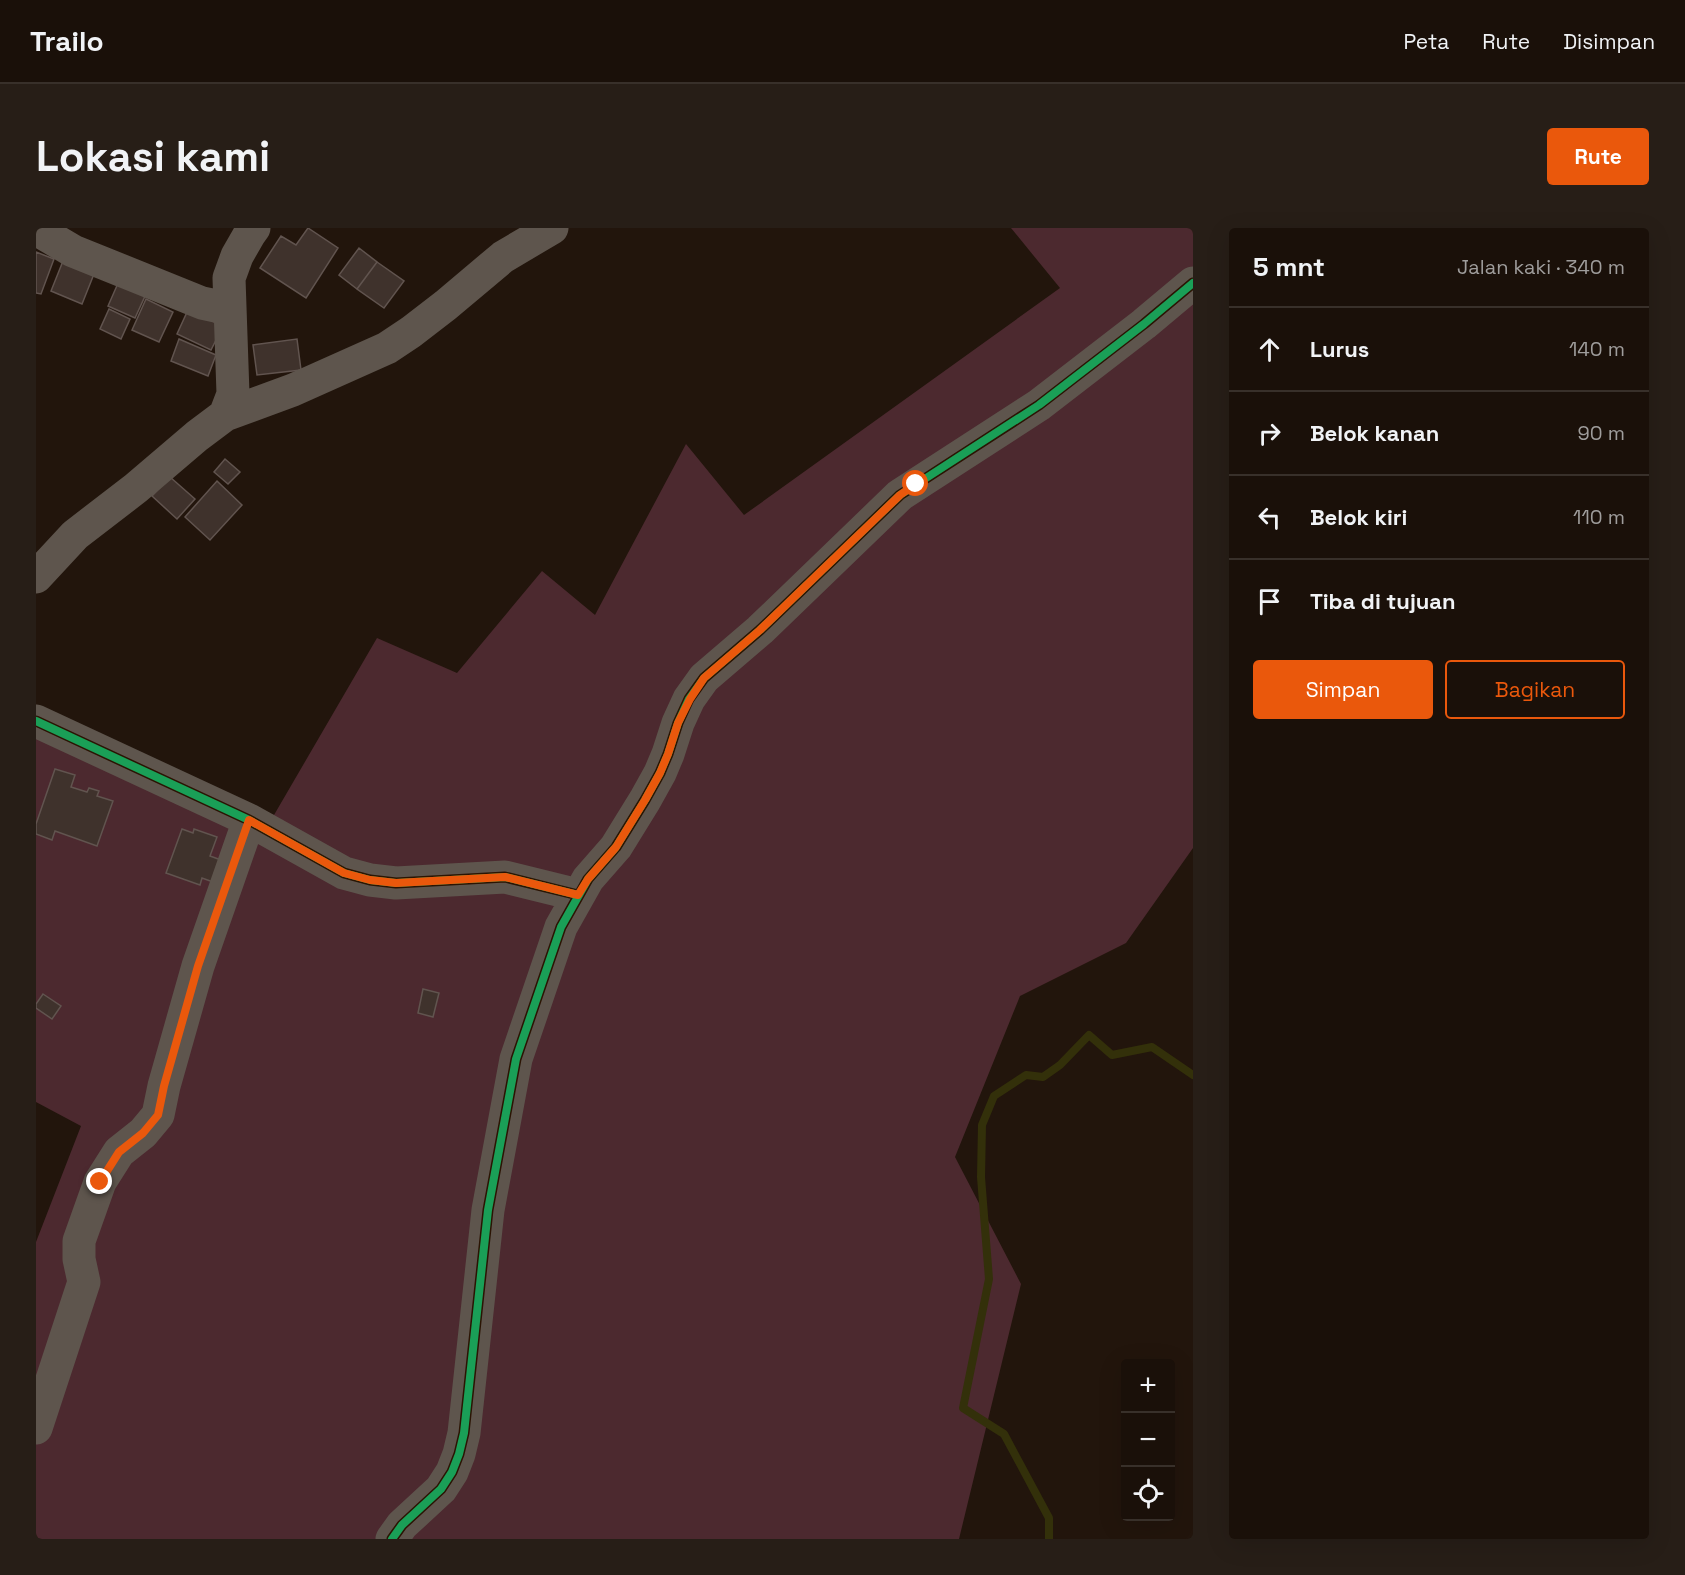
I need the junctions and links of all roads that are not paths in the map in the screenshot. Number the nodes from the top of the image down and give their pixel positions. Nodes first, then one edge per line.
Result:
1 (254, 228) edge
2 (552, 228) edge
3 (36, 229) edge
4 (1193, 283) edge
5 (230, 309) junction
6 (225, 415) junction
7 (36, 577) edge
8 (36, 721) edge
9 (249, 820) junction
10 (578, 895) junction
11 (36, 1428) edge
12 (392, 1539) edge

1 - 5 street
2 - 6 street
3 - 5 street
4 - 10 street
5 - 6 street
6 - 7 street
8 - 9 street
9 - 10 street
9 - 11 street
10 - 12 street

